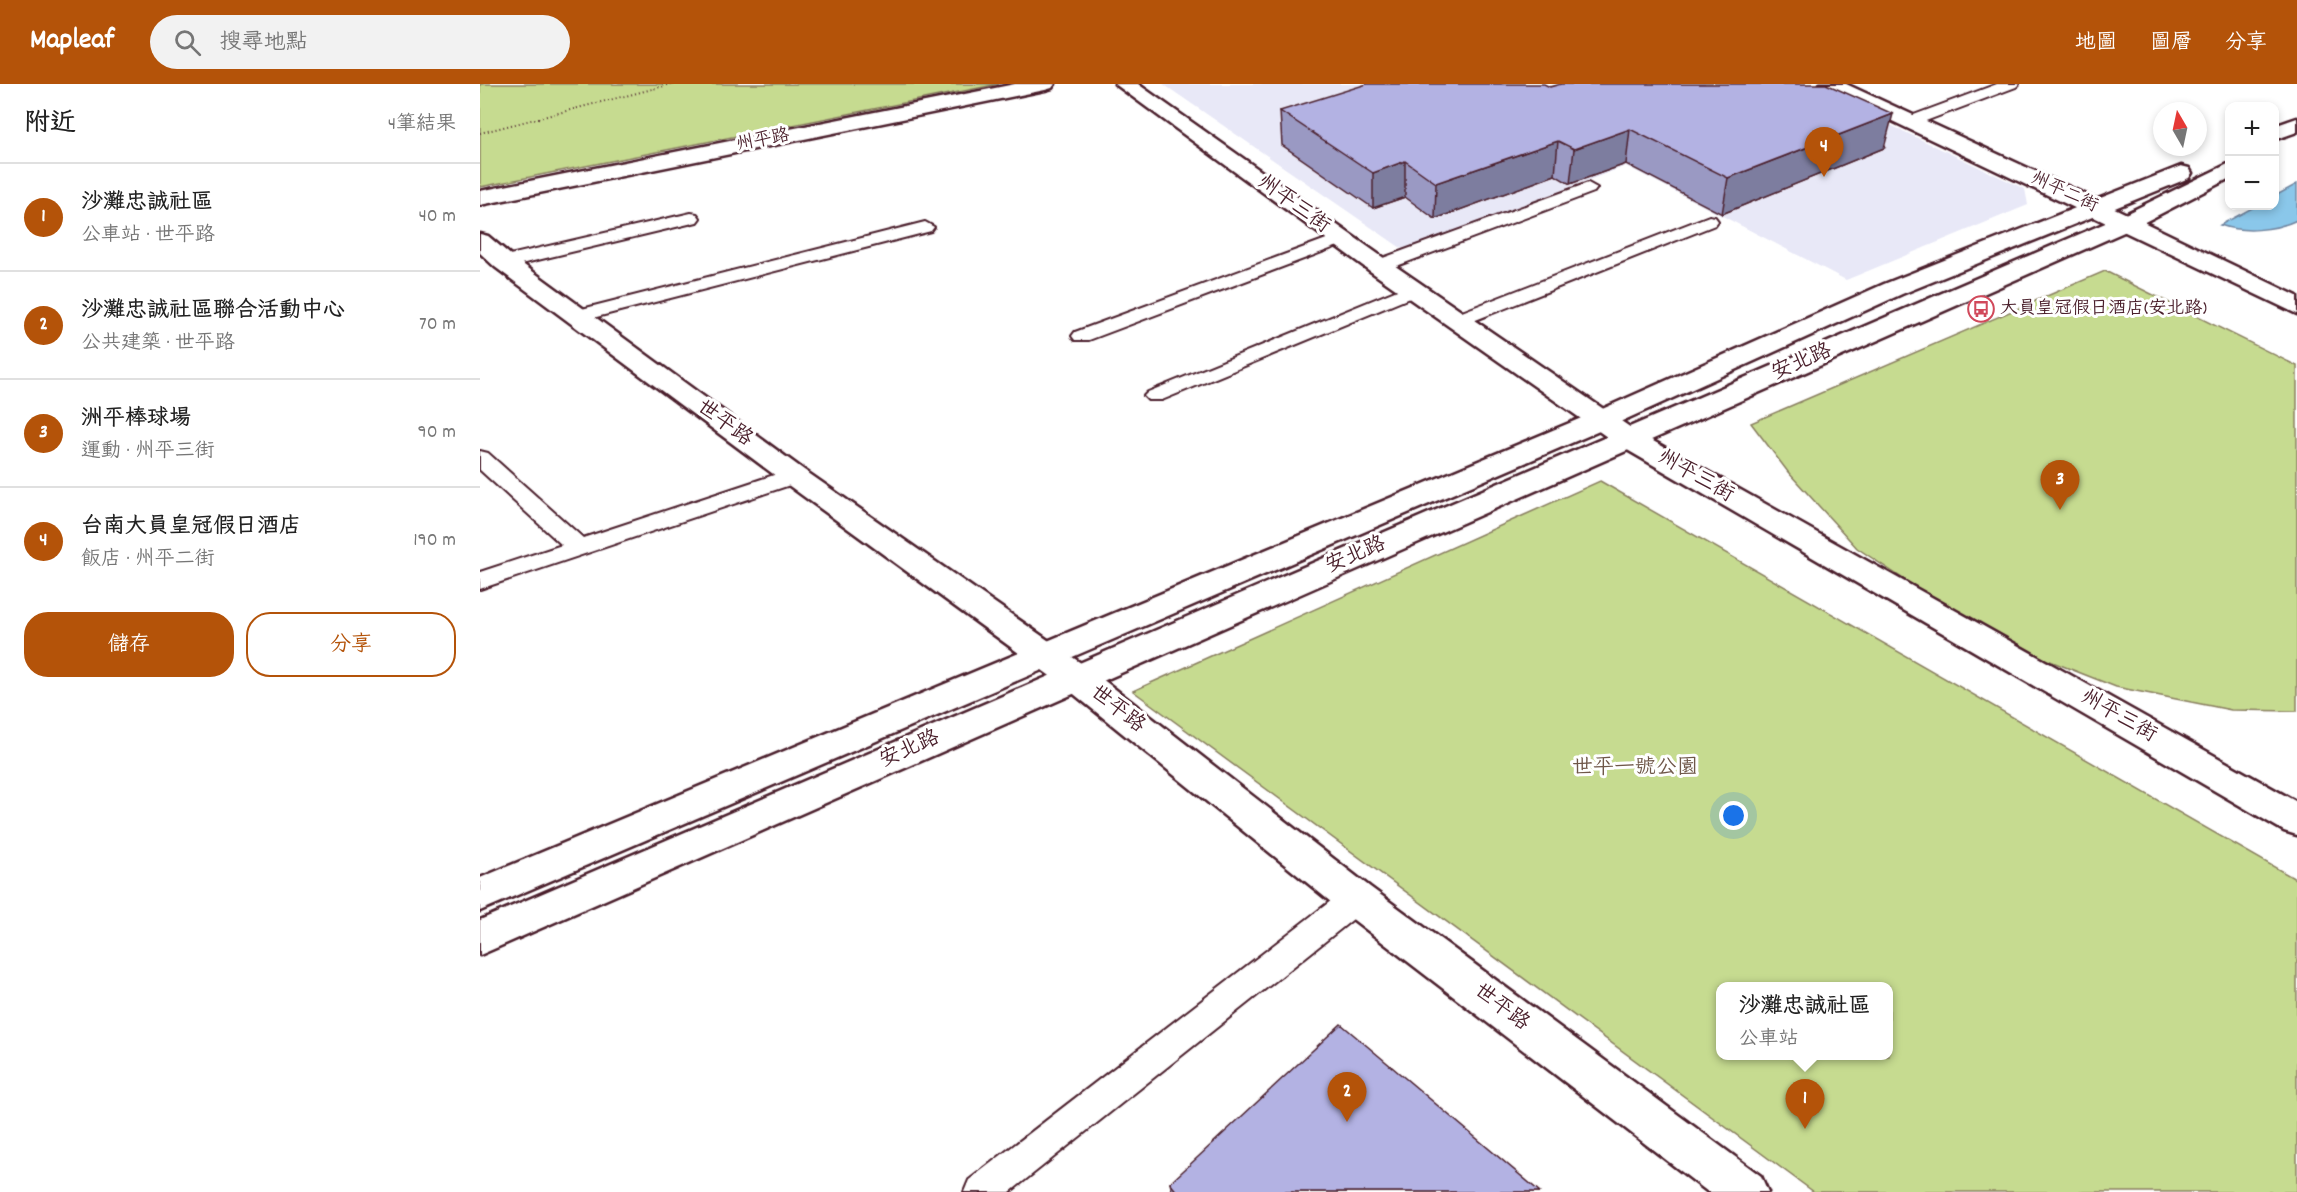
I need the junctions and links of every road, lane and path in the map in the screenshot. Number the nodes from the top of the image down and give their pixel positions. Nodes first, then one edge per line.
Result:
1 (672, 84) edge
2 (1045, 84) edge
3 (1125, 84) edge
4 (1830, 84) edge
5 (2011, 84) edge
6 (1909, 122) junction
7 (2297, 124) edge
8 (2279, 132) edge
9 (480, 133) edge
10 (2297, 138) edge
11 (2279, 144) edge
12 (2225, 154) edge
13 (2225, 171) edge
14 (1588, 188) edge
15 (480, 198) edge
16 (2096, 208) junction
17 (691, 218) dead end
18 (1708, 221) dead end
19 (2125, 223) junction
20 (925, 227) dead end
21 (1340, 239) junction
22 (480, 241) edge
23 (504, 262) junction
24 (1378, 266) junction
25 (1412, 290) junction
26 (2297, 306) edge
27 (577, 316) junction
28 (1456, 321) junction
29 (1082, 336) dead end
30 (1155, 396) dead end
31 (1614, 429) junction
32 (480, 458) edge
33 (794, 476) junction
34 (580, 548) junction
35 (480, 581) edge
36 (1045, 655) junction
37 (1076, 677) junction
38 (2297, 820) edge
39 (480, 895) edge
40 (1356, 899) junction
41 (480, 938) edge
42 (982, 1192) edge
43 (1745, 1192) edge

1 - 9 path
2 - 15 street, 州平路
3 - 21 street, 州平三街
4 - 6 street, 州平二街
5 - 6 lane
6 - 16 street, 州平二街
7 - 8 street
10 - 11 street
12 - 16 street, 安北路
13 - 19 street, 安北路
14 - 24 lane
16 - 19 street, 州平二街
16 - 31 street, 安北路
17 - 23 lane
18 - 28 lane
19 - 26 street, 州平二街
19 - 31 street, 安北路
20 - 27 lane
21 - 24 street, 州平三街
21 - 29 lane
22 - 23 street, 世平路
23 - 27 street, 世平路
24 - 25 street, 州平三街
25 - 28 street, 州平三街
25 - 30 lane
27 - 33 street, 世平路
28 - 31 street, 州平三街
31 - 36 street, 安北路
31 - 37 street, 安北路
31 - 38 street, 州平三街
32 - 34 lane
33 - 34 lane
33 - 36 street, 世平路
34 - 35 lane
36 - 37 street, 世平路
36 - 39 street, 安北路
37 - 40 street, 世平路
37 - 41 street, 安北路
40 - 42 lane
40 - 43 street, 世平路

